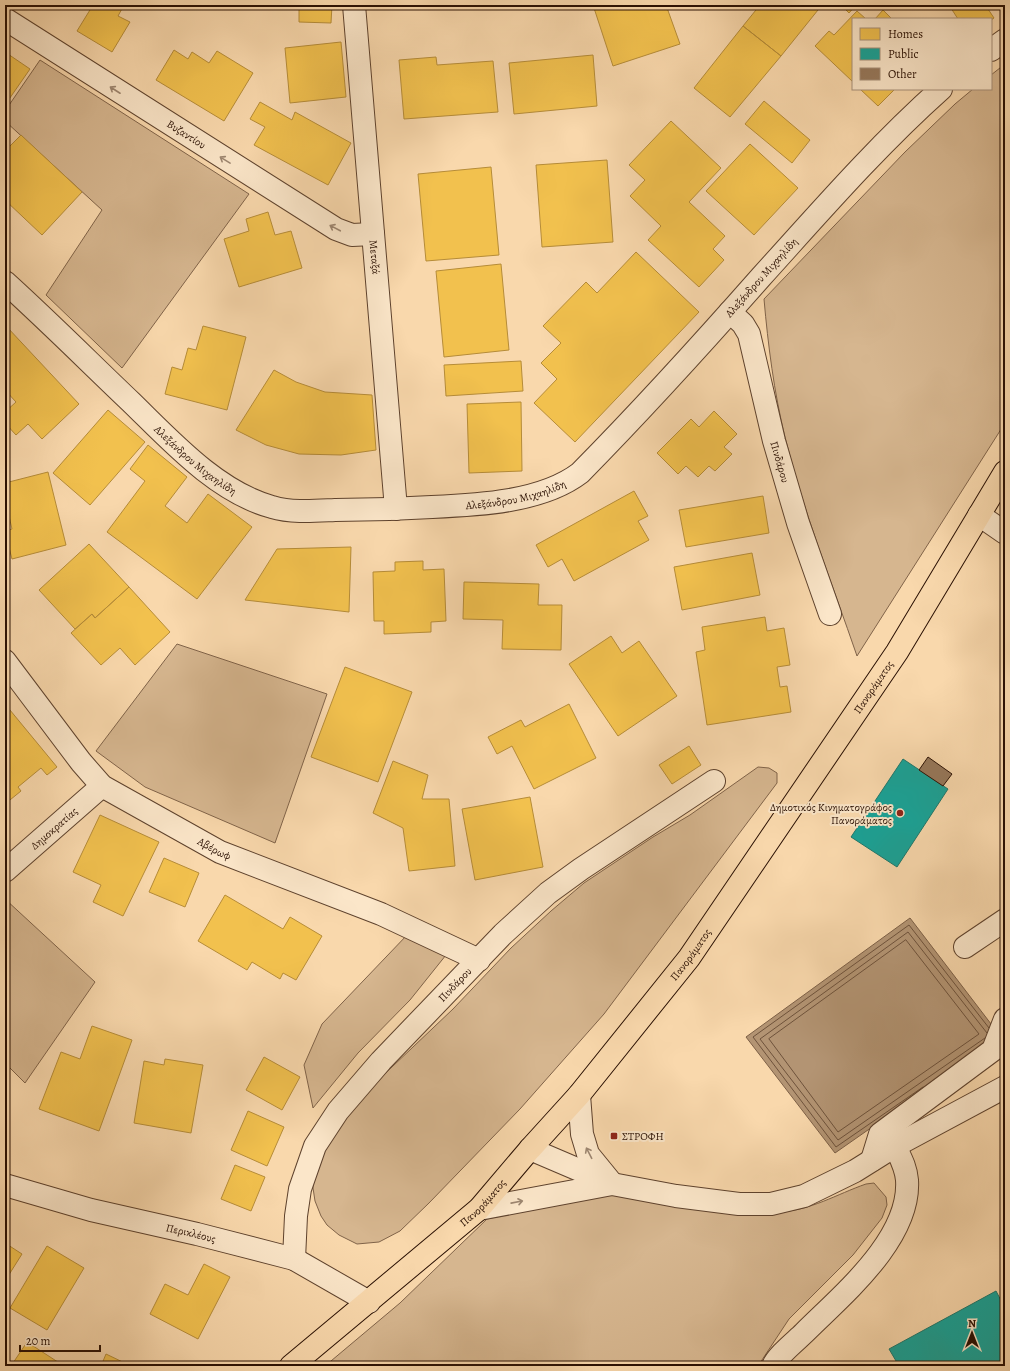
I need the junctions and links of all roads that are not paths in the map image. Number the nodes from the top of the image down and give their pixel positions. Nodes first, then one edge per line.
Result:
1 (354, 5) edge
2 (5, 19) edge
3 (1005, 40) edge
4 (992, 49) edge
5 (940, 90) edge
6 (373, 234) junction
7 (5, 282) edge
8 (730, 312) junction
9 (1005, 472) edge
10 (396, 509) junction
11 (979, 515) junction
12 (1005, 533) edge
13 (830, 614) dead end
14 (5, 661) edge
15 (714, 781) dead end
16 (102, 786) junction
17 (5, 871) edge
18 (1005, 920) edge
19 (965, 947) dead end
20 (479, 960) junction
21 (1005, 1019) edge
22 (1005, 1087) edge
23 (579, 1095) junction
24 (895, 1146) junction
25 (530, 1149) junction
26 (872, 1160) junction
27 (612, 1184) junction
28 (5, 1185) edge
29 (479, 1209) junction
30 (294, 1259) junction
31 (369, 1302) junction
32 (291, 1366) edge
33 (773, 1366) edge

1 - 6 street, Μεταξά
6 -> 2 street, Βυζαντίου
3 - 4 street
5 - 8 street, Aλεξάνδρου Mιχαηλίδη
6 - 10 street, Μεταξά
7 - 10 street, Aλεξάνδρου Mιχαηλίδη
8 - 10 street, Aλεξάνδρου Mιχαηλίδη
8 - 13 street, Πινδάρου
9 - 11 main road, Πανοράματος
11 - 12 street
11 - 23 main road, Πανοράματος
14 - 16 street, Αβέρωφ
15 - 20 street, Πινδάρου
16 - 17 street, Δημοκρατίας
16 - 20 street, Αβέρωφ
18 - 19 street
20 - 30 street, Πινδάρου
21 - 26 street
22 - 24 street
23 - 25 main road, Πανοράματος
27 -> 23 street
24 - 26 street
24 - 33 street
25 - 27 street
25 - 29 main road, Πανοράματος
26 - 27 street
29 -> 27 street
28 - 30 street, Περικλέους
29 - 31 main road, Πανοράματος
30 - 31 street, Περικλέους
31 - 32 main road, Πανοράματος

